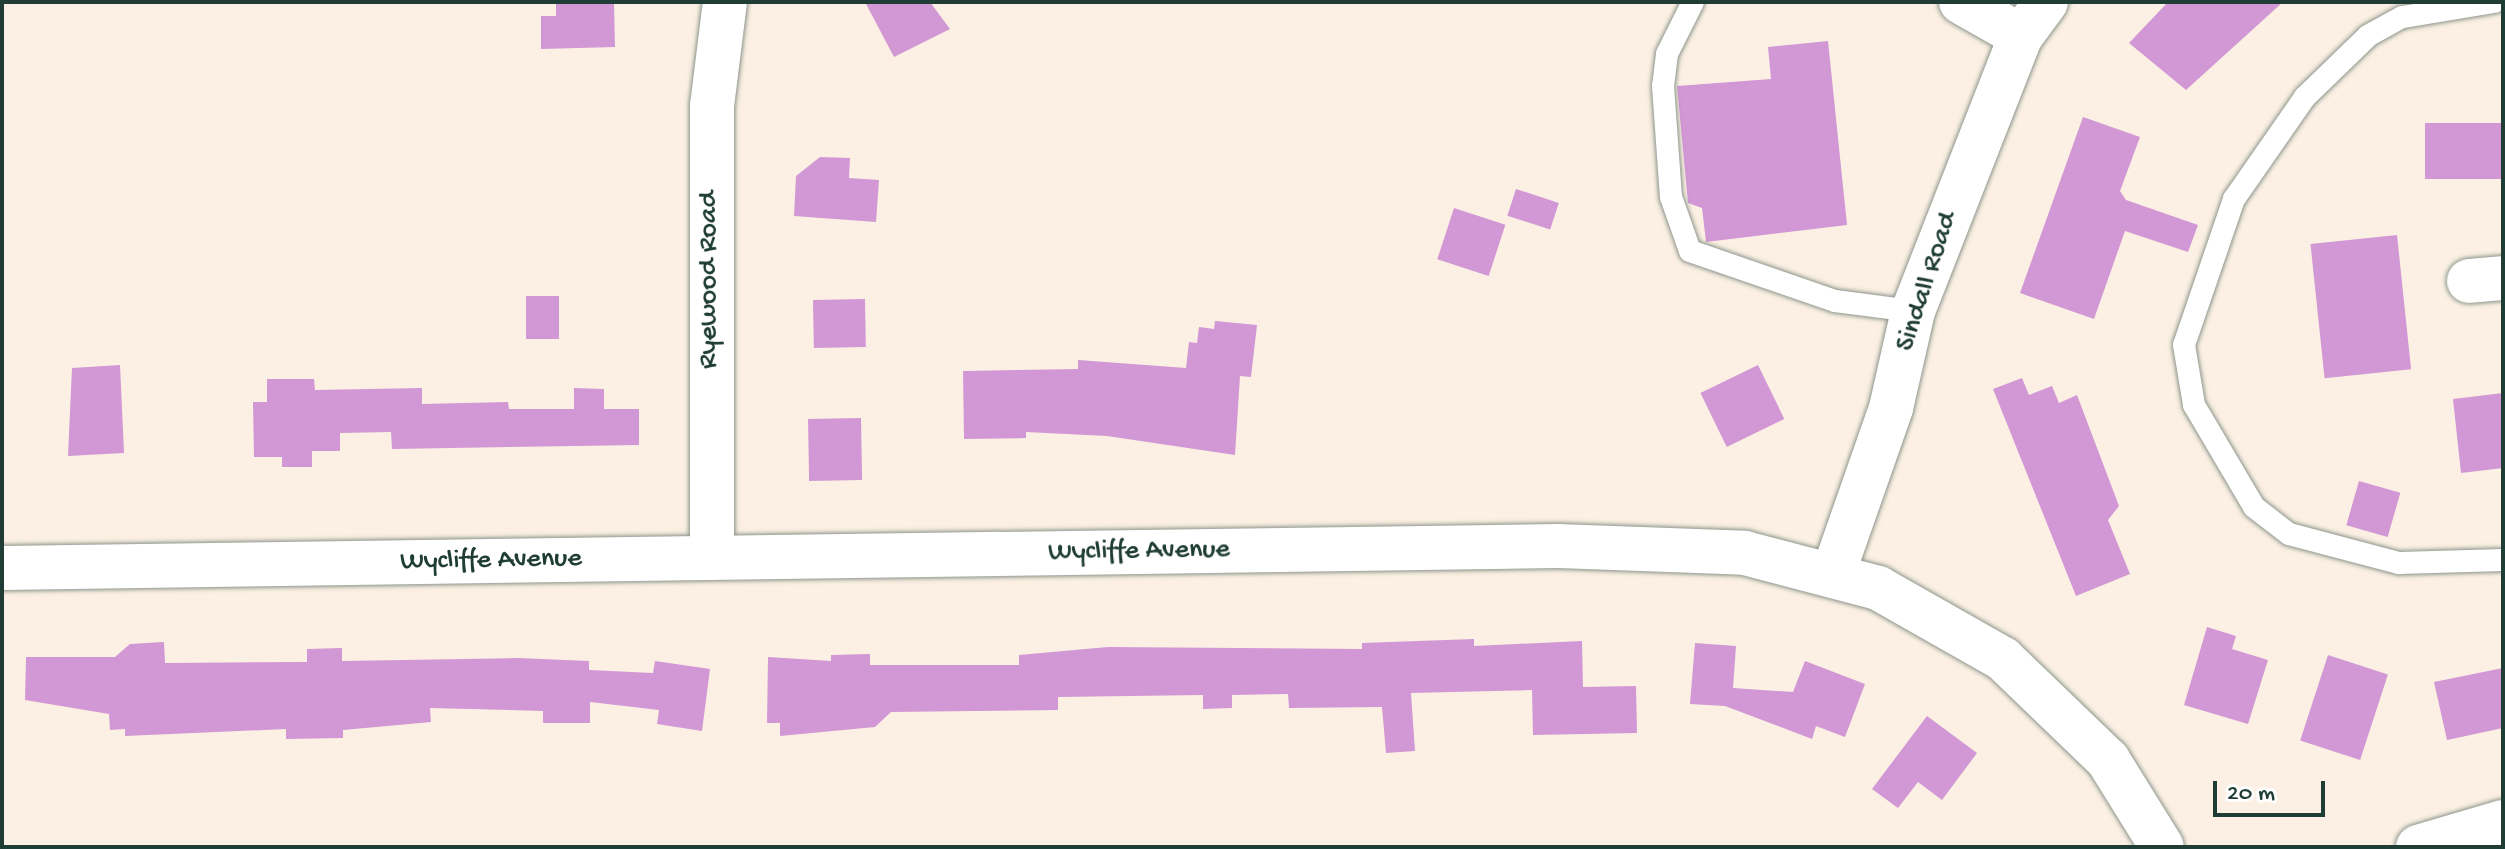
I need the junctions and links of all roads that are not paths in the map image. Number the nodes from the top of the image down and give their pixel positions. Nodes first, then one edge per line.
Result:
1 (725, 2) edge
2 (1693, 2) edge
3 (1961, 2) edge
4 (2494, 2) edge
5 (2033, 19) edge
6 (1913, 311) junction
7 (712, 558) junction
8 (2503, 560) edge
9 (2, 568) edge
10 (1834, 571) junction
11 (2503, 822) edge
12 (2162, 847) edge
13 (2418, 847) edge

1 - 7 street, Ryewood Road
2 - 6 lane
3 - 5 street
4 - 8 lane
5 - 6 street, Sindall Road
6 - 10 street, Sindall Road
7 - 9 street, Wycliffe Avenue
7 - 10 street, Wycliffe Avenue
10 - 12 street, Wycliffe Avenue
11 - 13 street

